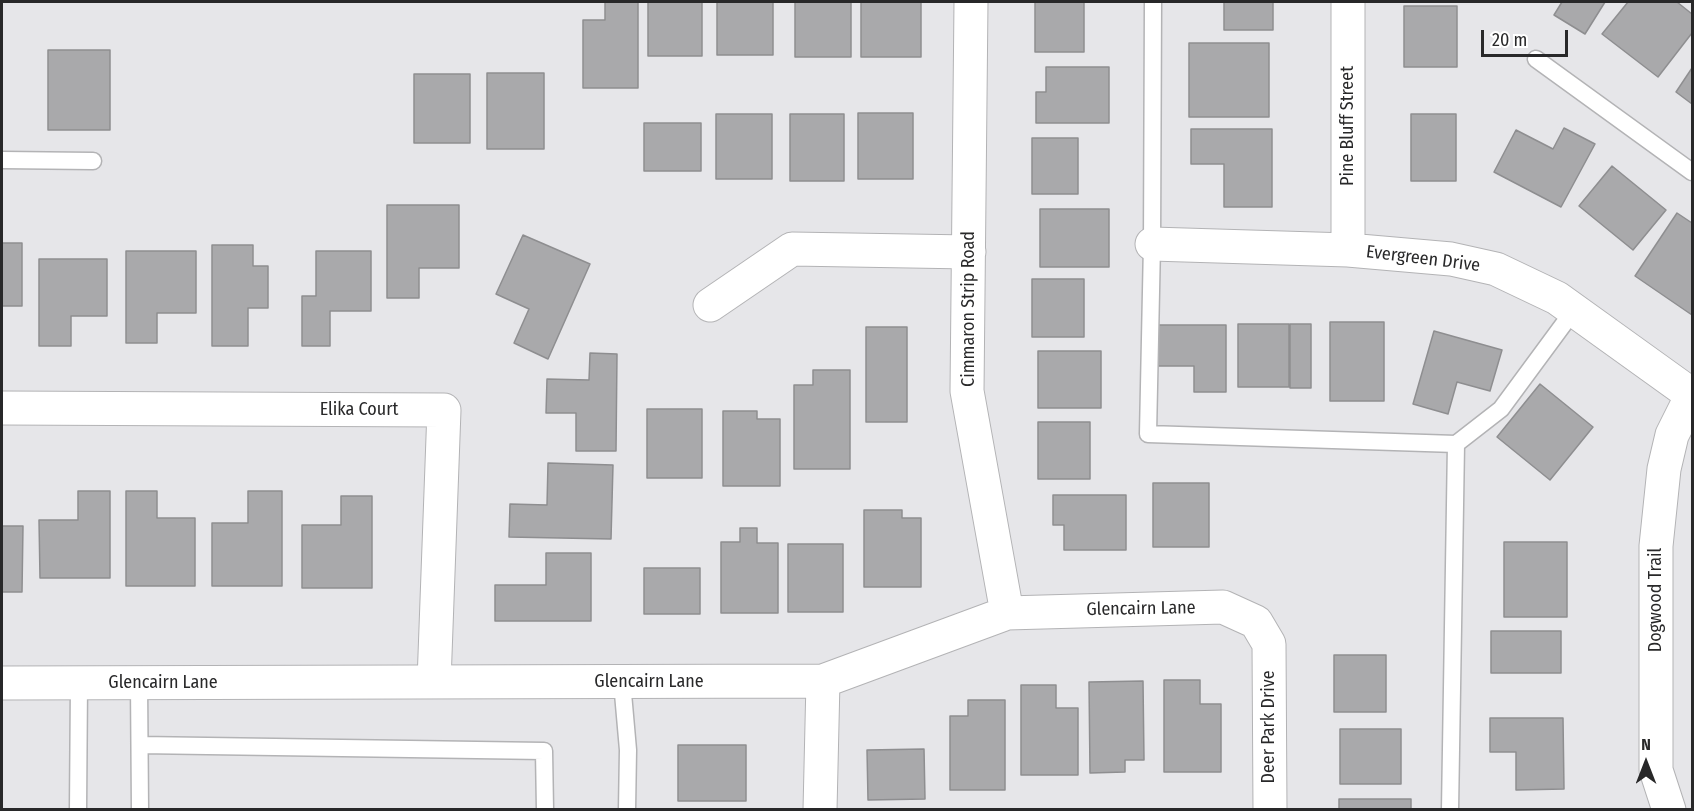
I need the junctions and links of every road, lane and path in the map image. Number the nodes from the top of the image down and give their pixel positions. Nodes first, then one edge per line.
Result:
1 (971, 2) edge
2 (1153, 2) edge
3 (1348, 2) edge
4 (1536, 59) dead end
5 (2, 160) edge
6 (93, 161) dead end
7 (1692, 172) edge
8 (1152, 244) junction
9 (1348, 250) junction
10 (969, 252) junction
11 (710, 305) dead end
12 (1574, 309) junction
13 (1692, 395) edge
14 (2, 408) edge
15 (1456, 444) junction
16 (1007, 613) junction
17 (1269, 644) joint
18 (823, 681) junction
19 (434, 682) junction
20 (622, 682) junction
21 (2, 683) edge
22 (79, 683) junction
23 (139, 683) junction
24 (140, 745) junction
25 (78, 810) edge
26 (140, 810) edge
27 (545, 810) edge
28 (627, 810) edge
29 (820, 810) edge
30 (1270, 810) edge
31 (1450, 810) edge
32 (1669, 810) edge

1 - 10 street, Cimmaron Strip Road
2 - 8 lane
3 - 9 street, Pine Bluff Street
4 - 7 lane
5 - 6 lane
8 - 9 street, Evergreen Drive
8 - 15 lane
9 - 12 street, Evergreen Drive
10 - 11 street
10 - 16 street, Cimmaron Strip Road
12 - 13 street, Evergreen Drive
12 - 15 lane
13 - 32 street, Dogwood Trail
14 - 19 street, Elika Court
15 - 31 lane
16 - 17 street, Glencairn Lane
16 - 18 street, Glencairn Lane
17 - 30 street, Deer Park Drive
18 - 20 street, Glencairn Lane
18 - 29 street
19 - 20 street, Glencairn Lane
19 - 23 street, Glencairn Lane
20 - 28 lane
21 - 22 street, Glencairn Lane
22 - 23 street, Glencairn Lane
22 - 25 lane
23 - 24 lane
24 - 26 lane
24 - 27 lane

